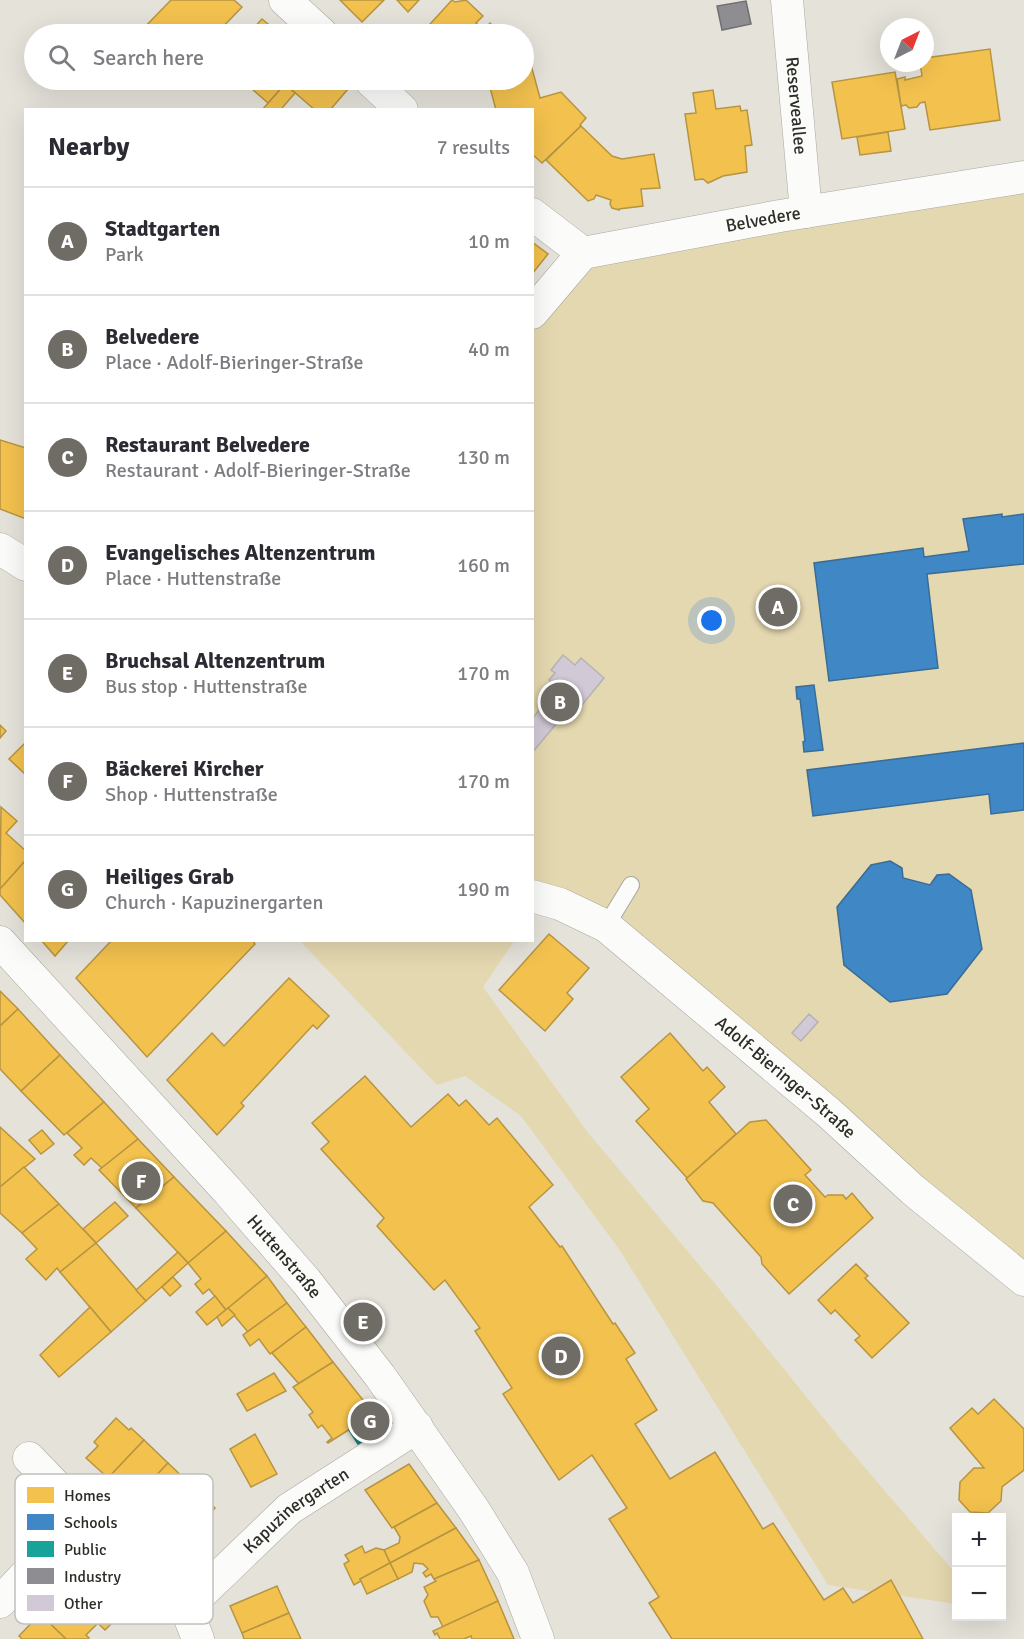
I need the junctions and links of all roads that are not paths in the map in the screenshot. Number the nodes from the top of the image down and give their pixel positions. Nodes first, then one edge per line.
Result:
1 (285, 0) edge
2 (787, 0) edge
3 (311, 24) edge
4 (381, 90) edge
5 (400, 108) edge
6 (1024, 177) edge
7 (806, 212) junction
8 (534, 216) edge
9 (583, 253) junction
10 (534, 311) edge
11 (0, 549) edge
12 (24, 564) edge
13 (631, 885) dead end
14 (534, 897) edge
15 (606, 926) junction
16 (0, 942) edge
17 (1024, 1280) edge
18 (417, 1427) junction
19 (29, 1458) dead end
20 (44, 1474) edge
21 (213, 1582) edge
22 (15, 1586) edge
23 (0, 1602) edge
24 (192, 1624) edge
25 (198, 1639) edge
26 (538, 1639) edge

1 - 3 street
2 - 7 street, Reserveallee
4 - 5 street
6 - 7 street, Belvedere
7 - 9 street, Belvedere
8 - 9 street
9 - 10 street
11 - 12 street
13 - 15 lane
14 - 15 street, Adolf-Bieringer-Straße
15 - 17 street, Adolf-Bieringer-Straße
16 - 18 street, Huttenstraße
18 - 21 street, Kapuzinergarten
18 - 26 street, Huttenstraße
19 - 20 street
22 - 23 street
24 - 25 street

